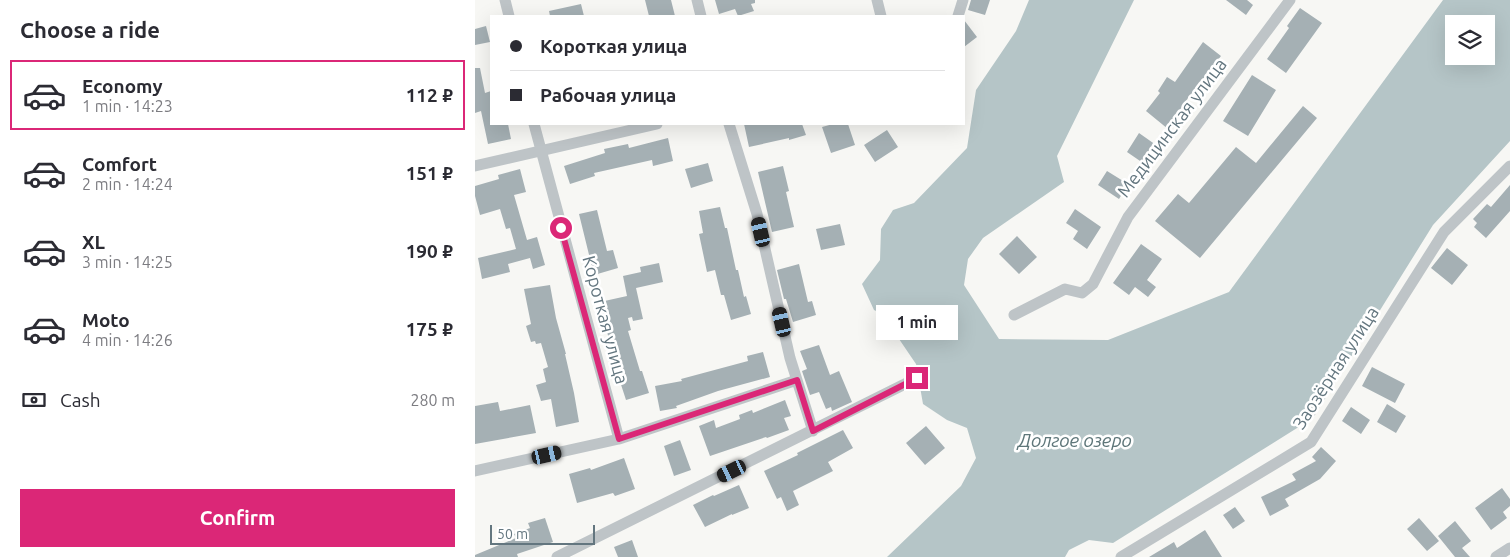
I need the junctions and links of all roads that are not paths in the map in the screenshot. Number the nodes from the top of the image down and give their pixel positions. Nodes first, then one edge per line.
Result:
1 (505, 0) edge
2 (697, 0) edge
3 (877, 0) edge
4 (963, 0) edge
5 (1288, 2) edge
6 (509, 15) edge
7 (701, 15) edge
8 (881, 15) edge
9 (958, 15) edge
10 (534, 125) edge
11 (652, 125) edge
12 (729, 125) edge
13 (540, 150) junction
14 (475, 166) edge
15 (1510, 166) edge
16 (1014, 315) dead end
17 (917, 378) dead end
18 (797, 380) junction
19 (813, 431) junction
20 (619, 439) junction
21 (475, 471) edge
22 (1510, 548) edge
23 (557, 557) edge
24 (1121, 557) edge
25 (1496, 557) edge

1 - 6 street
2 - 7 street
3 - 8 street
4 - 9 street
5 - 16 street, Медицинская улица
10 - 13 street, Короткая улица
11 - 13 street
12 - 18 street
13 - 14 street
13 - 20 street, Короткая улица
15 - 24 street, Заозёрная улица
17 - 19 street
18 - 19 street
18 - 20 street
19 - 23 street
20 - 21 street
22 - 25 street

